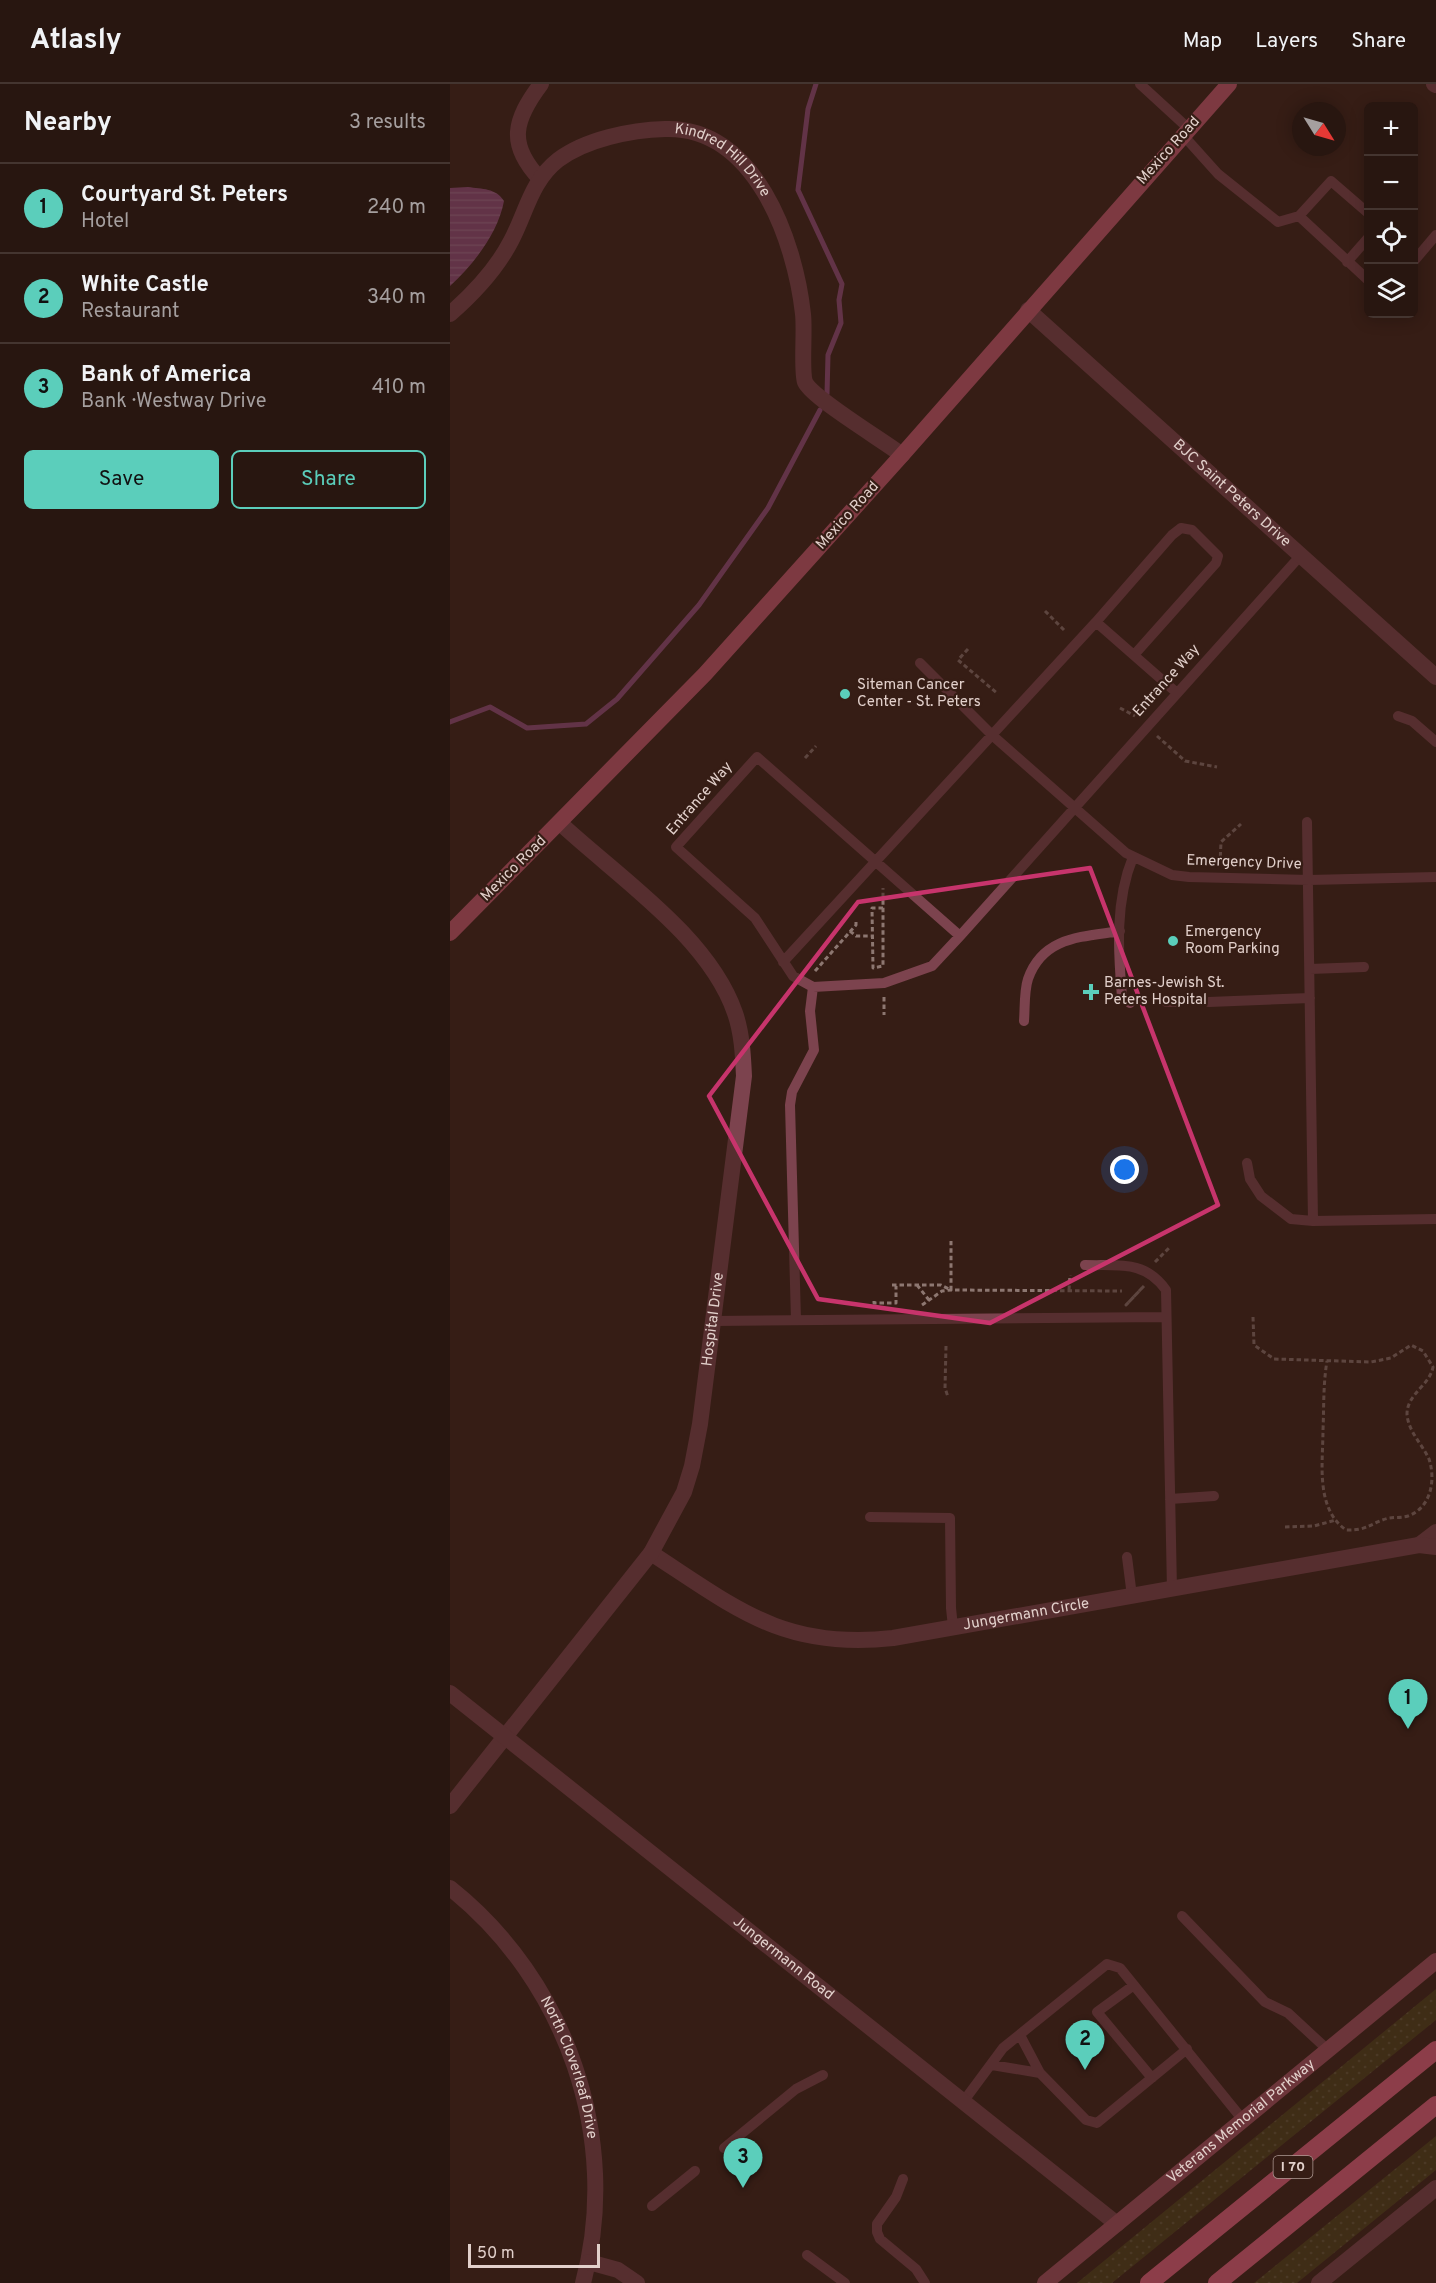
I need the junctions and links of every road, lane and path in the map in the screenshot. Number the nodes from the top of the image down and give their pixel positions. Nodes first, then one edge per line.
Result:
1 (541, 84) edge
2 (1140, 84) edge
3 (1229, 84) edge
4 (1186, 132) junction
5 (540, 179) junction
6 (1364, 210) edge
7 (1299, 216) junction
8 (1436, 235) edge
9 (1364, 243) edge
10 (1418, 255) edge
11 (1347, 262) junction
12 (1364, 277) edge
13 (1028, 310) junction
14 (450, 314) edge
15 (902, 455) junction
16 (1301, 555) junction
17 (1045, 611) dead end
18 (1096, 622) junction
19 (1065, 630) dead end
20 (968, 649) dead end
21 (1134, 655) junction
22 (920, 663) dead end
23 (1436, 676) edge
24 (1177, 693) junction
25 (998, 694) dead end
26 (1120, 708) dead end
27 (1135, 716) dead end
28 (1398, 716) dead end
29 (992, 735) junction
30 (1157, 736) dead end
31 (1436, 742) edge
32 (816, 746) dead end
33 (806, 758) dead end
34 (1217, 767) dead end
35 (1073, 809) junction
36 (1307, 822) dead end
37 (560, 823) junction
38 (1241, 824) dead end
39 (1133, 857) junction
40 (875, 862) junction
41 (1220, 867) dead end
42 (1436, 877) edge
43 (1309, 880) junction
44 (883, 888) dead end
45 (883, 908) junction
46 (856, 921) dead end
47 (1120, 931) junction
48 (850, 932) junction
49 (450, 933) edge
50 (872, 936) junction
51 (960, 936) junction
52 (783, 962) junction
53 (1364, 968) dead end
54 (1310, 969) junction
55 (815, 971) dead end
56 (813, 987) junction
57 (884, 995) dead end
58 (1310, 998) junction
59 (1209, 1002) dead end
60 (1130, 1003) dead end
61 (884, 1015) dead end
62 (1024, 1021) dead end
63 (1247, 1163) dead end
64 (1436, 1219) edge
65 (1313, 1221) junction
66 (951, 1241) dead end
67 (1169, 1248) dead end
68 (1155, 1262) dead end
69 (1085, 1265) dead end
70 (1070, 1275) dead end
71 (1147, 1282) dead end
72 (917, 1285) junction
73 (1142, 1288) dead end
74 (951, 1290) junction
75 (1069, 1290) junction
76 (1122, 1291) dead end
77 (929, 1300) junction
78 (874, 1301) dead end
79 (919, 1308) dead end
80 (1166, 1317) junction
81 (1253, 1317) dead end
82 (796, 1320) junction
83 (714, 1321) junction
84 (946, 1346) dead end
85 (1327, 1361) junction
86 (948, 1397) dead end
87 (1214, 1496) dead end
88 (1170, 1499) junction
89 (870, 1517) dead end
90 (1336, 1520) junction
91 (1285, 1527) dead end
92 (1436, 1532) edge
93 (1419, 1545) junction
94 (1436, 1547) edge
95 (651, 1553) junction
96 (1127, 1557) dead end
97 (1172, 1590) junction
98 (1132, 1596) junction
99 (953, 1627) junction
100 (450, 1693) edge
101 (505, 1737) junction
102 (450, 1806) edge
103 (450, 1888) edge
104 (1182, 1916) dead end
105 (1436, 1961) edge
106 (1134, 1985) junction
107 (1020, 2035) junction
108 (1187, 2049) junction
109 (1328, 2050) junction
110 (1436, 2050) edge
111 (992, 2065) junction
112 (1040, 2073) junction
113 (823, 2074) dead end
114 (1152, 2078) junction
115 (963, 2102) junction
116 (1436, 2105) edge
117 (1243, 2120) junction
118 (723, 2148) dead end
119 (695, 2171) dead end
120 (903, 2179) dead end
121 (1436, 2188) edge
122 (652, 2206) dead end
123 (1117, 2224) junction
124 (807, 2255) dead end
125 (589, 2262) junction
126 (1325, 2281) edge
127 (583, 2283) edge
128 (638, 2283) edge
129 (845, 2283) edge
130 (925, 2283) edge
131 (1045, 2283) edge
132 (1149, 2283) edge
133 (1217, 2283) edge

1 - 5 street
2 - 4 lane
3 - 4 main road, Mexico Road
4 - 7 lane
4 - 13 main road, Mexico Road
5 - 14 street, Kindred Hill Drive
5 - 15 street, Kindred Hill Drive
6 - 7 lane
7 - 11 lane
8 - 10 lane
9 - 11 lane
11 - 12 lane
13 - 15 main road, Mexico Road
13 - 16 street, BJC Saint Peters Drive
15 - 37 main road, Mexico Road
16 - 23 street, BJC Saint Peters Drive
16 - 24 lane, Entrance Way
17 - 19 path
18 - 21 lane
18 - 21 lane
18 - 29 lane
20 - 25 path
21 - 24 lane
22 - 29 lane, Emergency Drive
24 - 35 lane, Entrance Way
26 - 27 path
28 - 31 lane
29 - 35 lane, Emergency Drive
29 - 40 lane
30 - 34 path
32 - 33 path
35 - 39 lane, Emergency Drive
35 - 51 lane, Entrance Way
36 - 43 lane
37 - 49 main road, Mexico Road
37 - 83 street, Hospital Drive
38 - 41 path
39 - 43 lane, Emergency Drive
39 - 47 lane
40 - 51 lane, Entrance Way
40 - 52 lane
40 - 52 lane, Entrance Way
42 - 43 lane, Emergency Drive
43 - 54 lane
44 - 45 path
45 - 50 path
45 - 50 path
46 - 48 path
47 - 60 lane
47 - 62 lane
48 - 50 path
48 - 55 path
51 - 56 lane, Entrance Way
52 - 56 lane, Entrance Way
53 - 54 lane
54 - 58 lane
56 - 82 lane
57 - 61 path
58 - 59 lane
58 - 65 lane
63 - 65 lane
64 - 65 lane
66 - 74 path
67 - 68 path
69 - 80 lane
70 - 75 path
71 - 73 path
72 - 74 path
72 - 77 path
72 - 78 path
74 - 75 path
74 - 77 path
75 - 76 path
77 - 79 path
80 - 82 lane
80 - 88 lane
81 - 85 path
82 - 83 lane
83 - 95 street, Hospital Drive
84 - 86 path
85 - 90 path
85 - 90 path
87 - 88 lane
88 - 97 lane
89 - 99 lane
90 - 91 path
92 - 93 street, Jungermann Circle
93 - 94 street, Jungermann Circle
93 - 97 street, Jungermann Circle
95 - 99 street, Jungermann Circle
95 - 101 street, Hospital Drive
96 - 98 lane
97 - 98 street, Jungermann Circle
98 - 99 street, Jungermann Circle
100 - 101 street, Jungermann Road
101 - 102 street, Hospital Drive
101 - 115 street, Jungermann Road
103 - 125 street, North Cloverleaf Drive
104 - 109 lane
105 - 109 main road, Veterans Memorial Parkway
106 - 107 lane
106 - 108 lane
106 - 114 lane
107 - 111 lane
107 - 112 lane
108 - 114 lane
108 - 117 lane
109 - 117 main road, Veterans Memorial Parkway
110 - 132 highway, I 70
111 - 112 lane
111 - 115 lane
112 - 114 lane
113 - 118 lane
115 - 123 street, Jungermann Road
116 - 133 highway, I 70
117 - 123 main road, Veterans Memorial Parkway
119 - 122 lane
120 - 130 lane
121 - 126 street
123 - 131 main road, Veterans Memorial Parkway
124 - 129 lane
125 - 127 street, North Cloverleaf Drive
125 - 128 street

